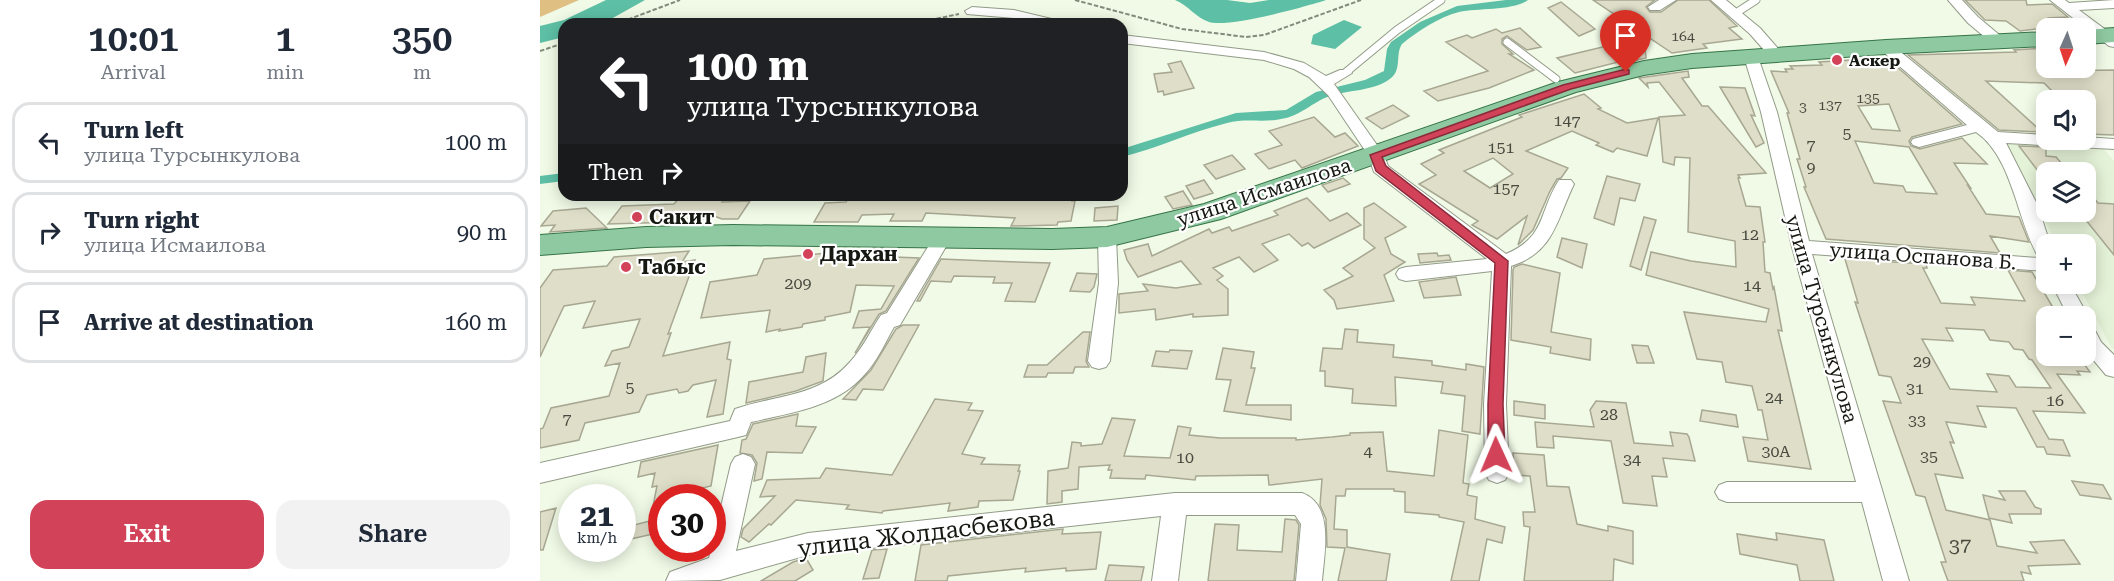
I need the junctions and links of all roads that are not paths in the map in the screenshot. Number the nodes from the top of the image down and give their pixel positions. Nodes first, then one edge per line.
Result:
1 (1442, 0) edge
2 (1669, 0) edge
3 (1718, 0) edge
4 (1756, 0) edge
5 (1956, 0) edge
6 (2063, 4) edge
7 (2114, 4) edge
8 (1655, 7) dead end
9 (972, 11) road end
10 (1737, 12) junction
11 (1030, 18) edge
12 (2105, 38) edge
13 (2036, 39) edge
14 (1128, 40) edge
15 (1998, 41) junction
16 (1507, 42) dead end
17 (1886, 47) junction
18 (1764, 56) junction
19 (1345, 73) joint
20 (1325, 82) junction
21 (1562, 83) junction
22 (1979, 127) junction
23 (1994, 137) junction
24 (1919, 142) dead end
25 (2114, 144) edge
26 (1376, 155) junction
27 (1565, 184) dead end
28 (2036, 234) edge
29 (1107, 237) junction
30 (942, 238) junction
31 (540, 246) edge
32 (1801, 247) junction
33 (1502, 261) junction
34 (2036, 264) edge
35 (1406, 274) dead end
36 (2096, 349) edge
37 (1099, 361) dead end
38 (2114, 369) edge
39 (743, 464) dead end
40 (540, 473) edge
41 (1497, 473) dead end
42 (1727, 492) dead end
43 (1870, 492) junction
44 (1175, 504) junction
45 (720, 568) junction
46 (680, 581) edge
47 (1165, 581) edge
48 (1309, 581) edge
49 (1896, 581) edge

1 - 19 lane
2 - 8 street
3 - 10 street
4 - 10 lane
5 - 15 street
6 - 7 street
6 - 12 street
9 - 11 street
10 - 18 street
13 - 15 main road, улица Исмаилова
14 - 20 street
15 - 17 main road, улица Исмаилова
16 - 21 lane
17 - 18 main road, улица Исмаилова
17 - 22 street
18 - 21 main road, улица Исмаилова
18 - 32 street, улица Турсынкулова
19 - 20 street
20 - 26 street
21 - 26 main road, улица Исмаилова
22 - 23 street
22 - 24 street
23 - 25 street
23 - 28 street
26 - 29 main road, улица Исмаилова
26 - 33 street
27 - 33 street
29 - 30 main road, улица Исмаилова
29 - 37 street
30 - 31 main road, улица Исмаилова
30 - 40 street
32 - 34 street, улица Оспанова Б.
32 - 43 street, улица Турсынкулова
33 - 35 street
33 - 41 street
36 - 38 street
39 - 45 street
42 - 43 street
43 - 49 street, улица Турсынкулова
44 - 45 street, улица Жолдасбекова
44 - 47 street
44 - 48 street, улица Жолдасбекова
45 - 46 street, улица Жолдасбекова

